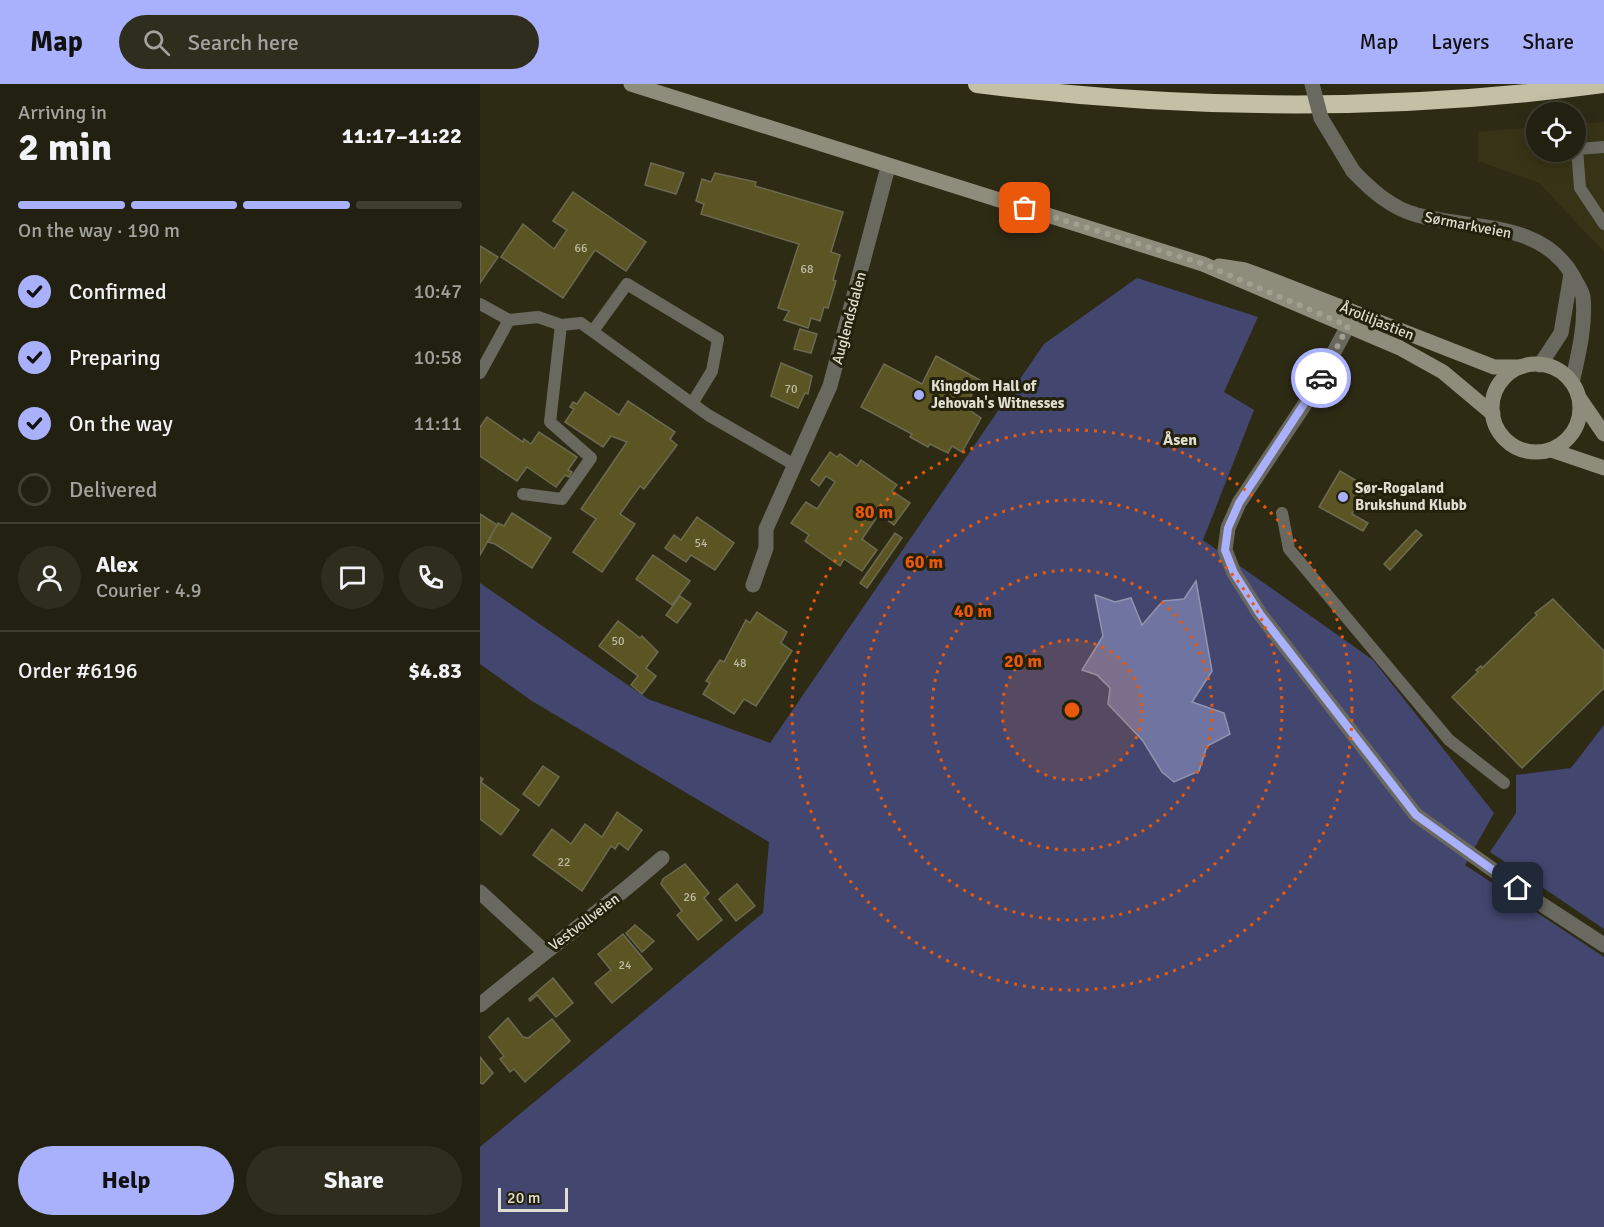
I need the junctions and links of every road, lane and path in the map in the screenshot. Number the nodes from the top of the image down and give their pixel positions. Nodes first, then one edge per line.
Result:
1 (632, 84) edge
2 (977, 84) edge
3 (1312, 84) edge
4 (1600, 86) edge
5 (1604, 147) edge
6 (888, 167) junction
7 (1604, 224) edge
8 (1203, 264) junction
9 (1571, 274) junction
10 (480, 304) edge
11 (509, 320) junction
12 (561, 325) junction
13 (1348, 326) junction
14 (593, 331) junction
15 (1540, 365) junction
16 (1521, 367) junction
17 (480, 373) edge
18 (1575, 390) junction
19 (693, 402) junction
20 (1492, 414) junction
21 (1604, 434) edge
22 (1551, 450) junction
23 (793, 464) junction
24 (1604, 468) edge
25 (523, 494) dead end
26 (1282, 513) dead end
27 (753, 585) dead end
28 (1504, 783) dead end
29 (662, 858) dead end
30 (480, 892) edge
31 (1604, 945) edge
32 (545, 952) junction
33 (480, 1005) edge

1 - 6 main road
2 - 4 highway
3 - 9 street, Sørmarkveien, bridge
5 - 7 lane
6 - 8 main road
6 - 23 street, Auglendsdalen
8 - 13 main road, Åroliljastien
8 - 16 main road, Åroliljastien
9 - 15 street
9 - 18 street, Sørmarkveien
10 - 11 lane
11 - 12 lane
11 - 17 lane
12 - 14 lane
12 - 25 lane
13 - 20 main road, Åroliljastien
13 - 31 street
14 - 19 lane
14 - 19 lane
15 - 16 main road
15 - 18 main road
16 - 20 main road
18 - 21 main road
18 - 22 main road
19 - 23 lane
20 - 22 main road
22 - 24 main road
23 - 27 street, Auglendsdalen
26 - 28 lane
29 - 32 street, Vestvollveien
30 - 32 street, Vestvollveien
32 - 33 street

